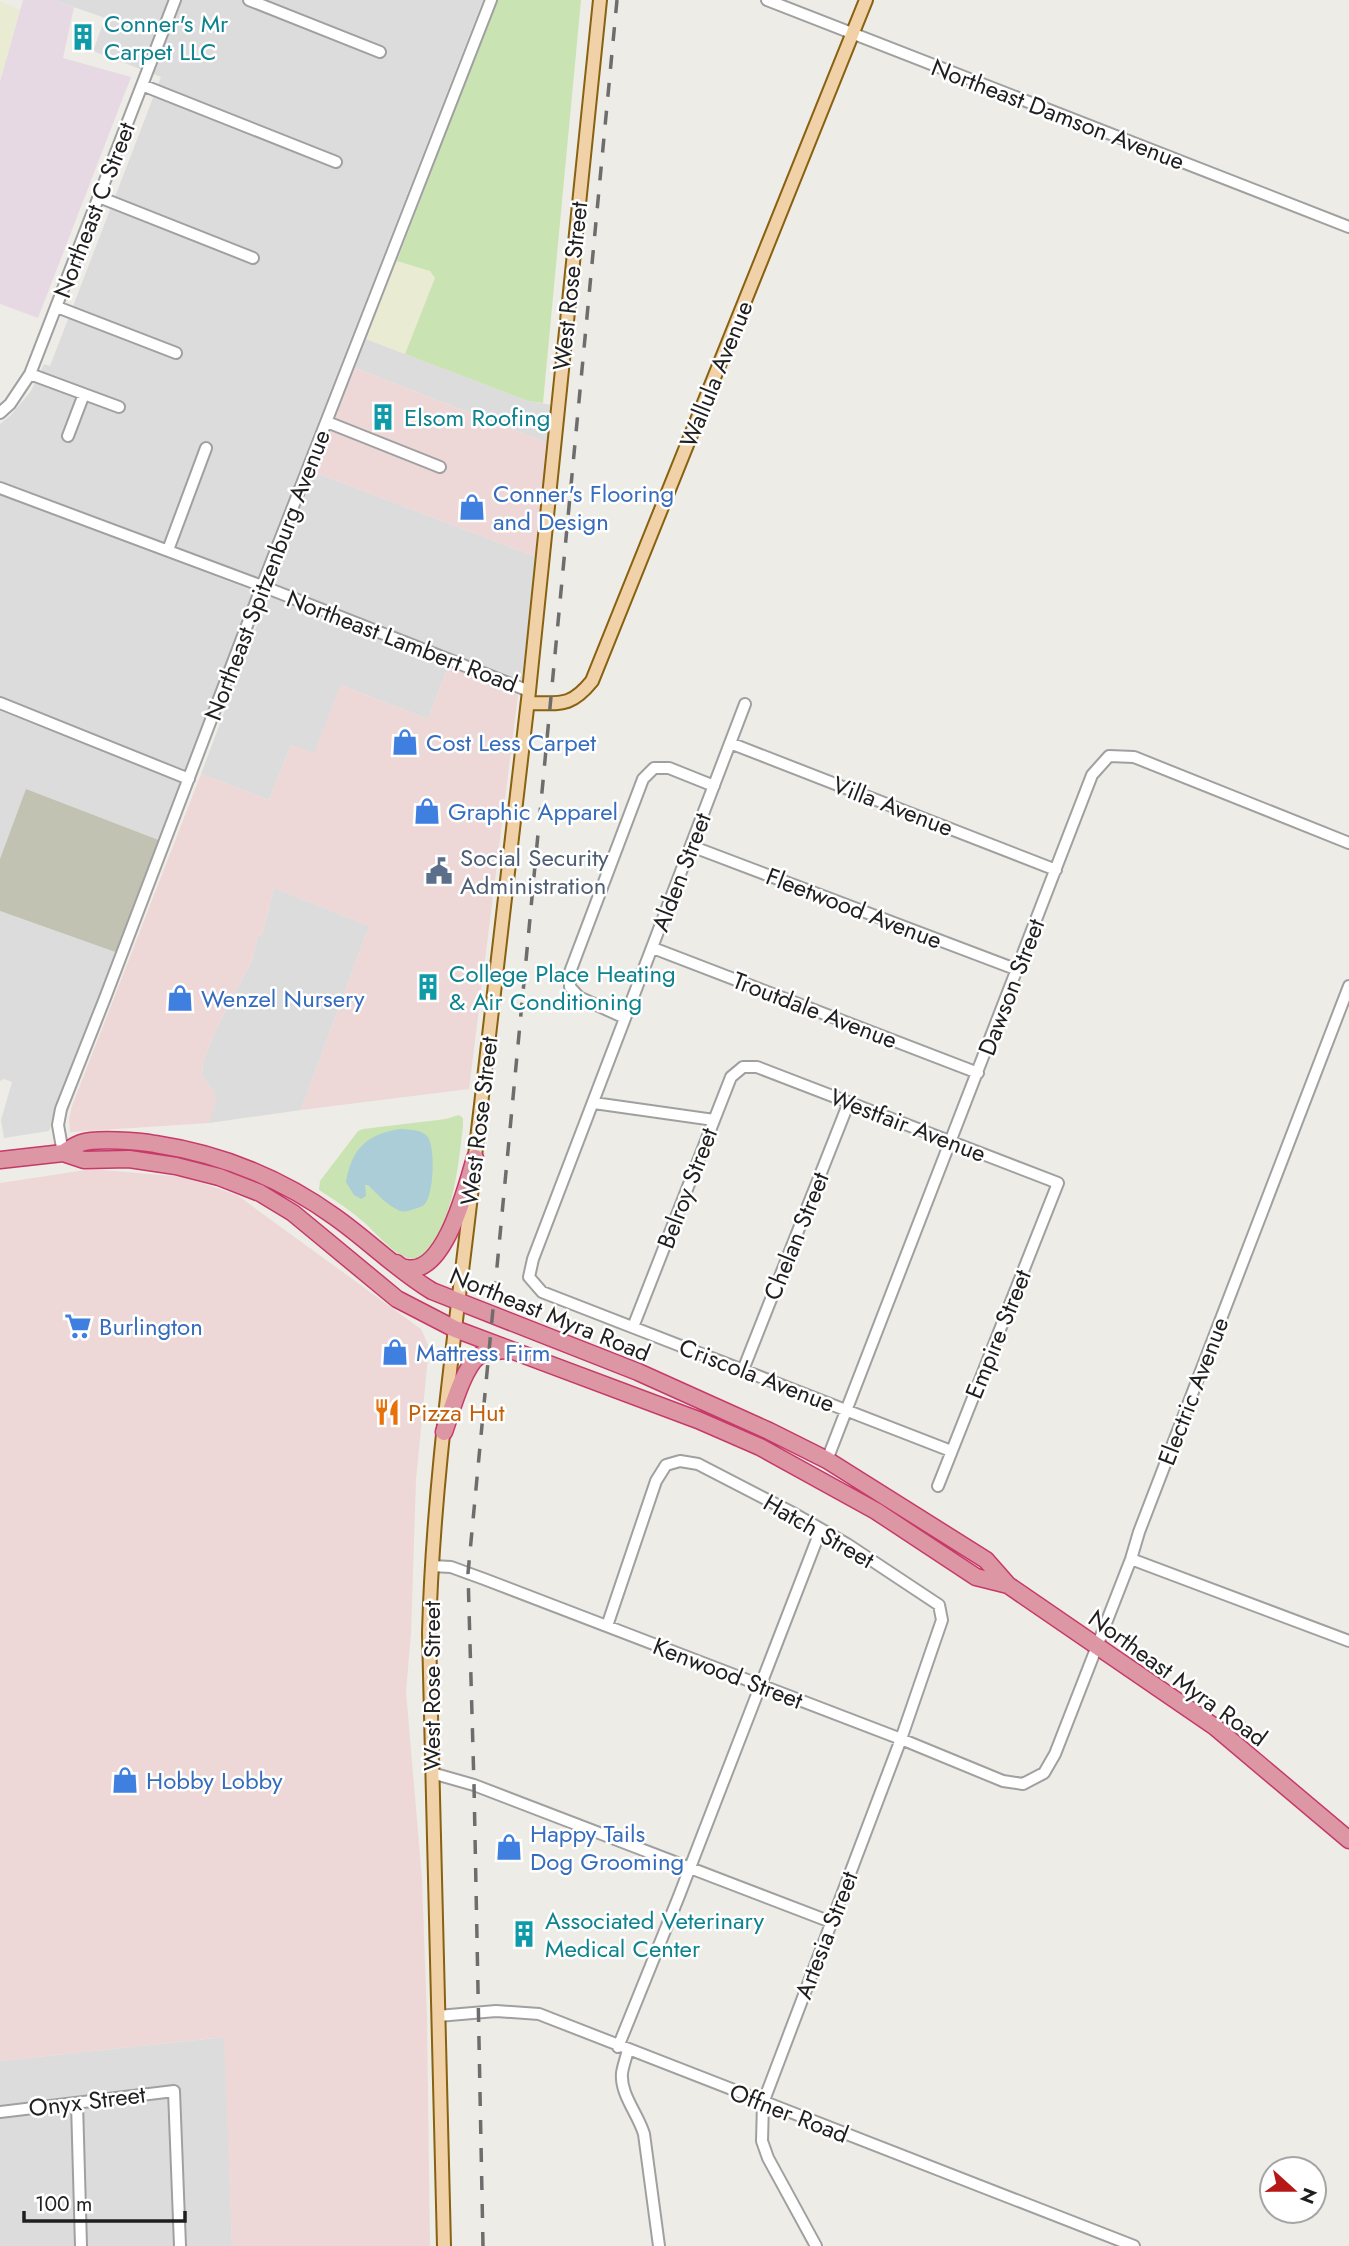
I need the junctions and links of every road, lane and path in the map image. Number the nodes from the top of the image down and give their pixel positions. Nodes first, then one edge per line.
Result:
1 (175, 0) edge
2 (249, 0) edge
3 (491, 0) edge
4 (600, 0) edge
5 (767, 0) edge
6 (866, 0) edge
7 (853, 34) junction
8 (380, 52) dead end
9 (142, 85) junction
10 (336, 162) dead end
11 (99, 197) junction
12 (1349, 227) edge
13 (253, 258) dead end
14 (57, 307) junction
15 (176, 353) dead end
16 (30, 374) junction
17 (84, 394) junction
18 (119, 407) dead end
19 (0, 412) edge
20 (327, 422) junction
21 (68, 436) dead end
22 (206, 448) dead end
23 (440, 467) dead end
24 (0, 488) edge
25 (168, 550) junction
26 (262, 586) junction
27 (528, 697) junction
28 (0, 703) edge
29 (745, 704) dead end
30 (730, 743) junction
31 (188, 779) junction
32 (714, 786) junction
33 (1349, 843) edge
34 (691, 846) junction
35 (1056, 870) junction
36 (653, 948) junction
37 (1018, 970) junction
38 (1349, 986) edge
39 (625, 1018) junction
40 (757, 1067) joint
41 (978, 1073) junction
42 (849, 1102) junction
43 (594, 1103) junction
44 (714, 1120) junction
45 (951, 1141) junction
46 (62, 1153) junction
47 (475, 1158) junction
48 (0, 1160) edge
49 (1058, 1182) joint
50 (379, 1254) junction
51 (529, 1277) joint
52 (458, 1303) junction
53 (633, 1327) junction
54 (455, 1329) junction
55 (509, 1350) junction
56 (743, 1370) junction
57 (846, 1410) junction
58 (444, 1432) junction
59 (951, 1451) junction
60 (827, 1461) junction
61 (938, 1486) dead end
62 (821, 1529) junction
63 (1131, 1559) junction
64 (432, 1566) junction
65 (1007, 1586) junction
66 (942, 1620) joint
67 (607, 1626) junction
68 (1349, 1641) edge
69 (1097, 1648) junction
70 (761, 1685) junction
71 (901, 1739) junction
72 (432, 1773) junction
73 (1023, 1784) joint
74 (1349, 1840) edge
75 (690, 1868) junction
76 (831, 1922) junction
77 (438, 2016) junction
78 (623, 2048) junction
79 (77, 2103) junction
80 (763, 2103) junction
81 (0, 2112) edge
82 (81, 2246) edge
83 (180, 2246) edge
84 (444, 2246) edge
85 (659, 2246) edge
86 (816, 2246) edge
87 (1133, 2246) edge

1 - 9 street, Northeast C Street
2 - 8 street
3 - 20 street, Northeast Spitzenburg Avenue
4 - 27 main road, West Rose Street
5 - 7 street, Northeast Damson Avenue
6 - 7 main road, Wallula Avenue
7 - 12 street, Northeast Damson Avenue
7 - 27 main road, Wallula Avenue
9 - 10 street
9 - 11 street, Northeast C Street
11 - 13 street
11 - 14 street, Northeast C Street
14 - 15 street
14 - 16 street, Northeast C Street
16 - 17 street
16 - 19 street, Northeast C Street
17 - 18 street
17 - 21 street
20 - 23 street
20 - 26 street, Northeast Spitzenburg Avenue
22 - 25 street
24 - 25 street, Northeast Lambert Road
25 - 26 street, Northeast Lambert Road
26 - 27 street, Northeast Lambert Road
26 - 31 street, Northeast Spitzenburg Avenue
27 - 47 main road, West Rose Street
28 - 31 street
29 - 30 street, Alden Street
30 - 32 street, Alden Street
30 - 35 street, Villa Avenue
31 - 46 street, Northeast Spitzenburg Avenue
32 - 34 street, Alden Street
32 - 39 street
33 - 35 street, Dawson Street
34 - 36 street, Alden Street
34 - 37 street, Fleetwood Avenue
35 - 37 street, Dawson Street
36 - 39 street, Alden Street
36 - 41 street, Troutdale Avenue
37 - 41 street, Dawson Street
38 - 63 street, Electric Avenue
39 - 43 street, Alden Street
40 - 42 street, Westfair Avenue
40 - 44 street, Belroy Street
41 - 45 street, Dawson Street
42 - 45 street, Westfair Avenue
42 - 56 street, Chelan Street
43 - 44 street
43 - 51 street, Alden Street
44 - 53 street, Belroy Street
45 - 49 street, Westfair Avenue
45 - 57 street, Dawson Street
46 - 48 highway, Northeast Myra Road
46 - 50 highway, Northeast Myra Road
46 - 54 highway, Northeast Myra Road
47 - 50 highway
47 - 52 main road, West Rose Street
49 - 59 street, Empire Street
50 - 52 highway, Northeast Myra Road
51 - 53 street, Criscola Avenue
52 - 54 main road, West Rose Street
52 - 60 highway, Northeast Myra Road
53 - 56 street, Criscola Avenue
54 - 55 highway, Northeast Myra Road
54 - 58 main road, West Rose Street
55 - 58 highway
55 - 65 highway, Northeast Myra Road
56 - 57 street, Criscola Avenue
57 - 59 street, Criscola Avenue
57 - 60 street, Dawson Street
58 - 64 main road, West Rose Street
59 - 61 street, Empire Street
60 - 65 highway, Northeast Myra Road
62 - 66 street, Hatch Street
62 - 67 street, Hatch Street
62 - 70 street
63 - 68 street
63 - 69 street, Electric Avenue
64 - 67 street, Kenwood Street
64 - 72 main road, West Rose Street
65 - 69 highway, Northeast Myra Road
66 - 71 street, Artesia Street
67 - 70 street, Kenwood Street
69 - 73 street, Electric Avenue
69 - 74 highway, Northeast Myra Road
70 - 71 street, Kenwood Street
70 - 75 street
71 - 73 street, Kenwood Street
71 - 76 street, Artesia Street
72 - 75 street
72 - 77 main road, West Rose Street
75 - 76 street
75 - 78 street
76 - 80 street, Artesia Street
77 - 78 street, Offner Road
77 - 84 main road, West Rose Street
78 - 80 street, Offner Road
78 - 85 street
79 - 81 street, Onyx Street
79 - 82 street
79 - 83 street, Onyx Street
80 - 86 street, Artesia Street
80 - 87 street, Offner Road

